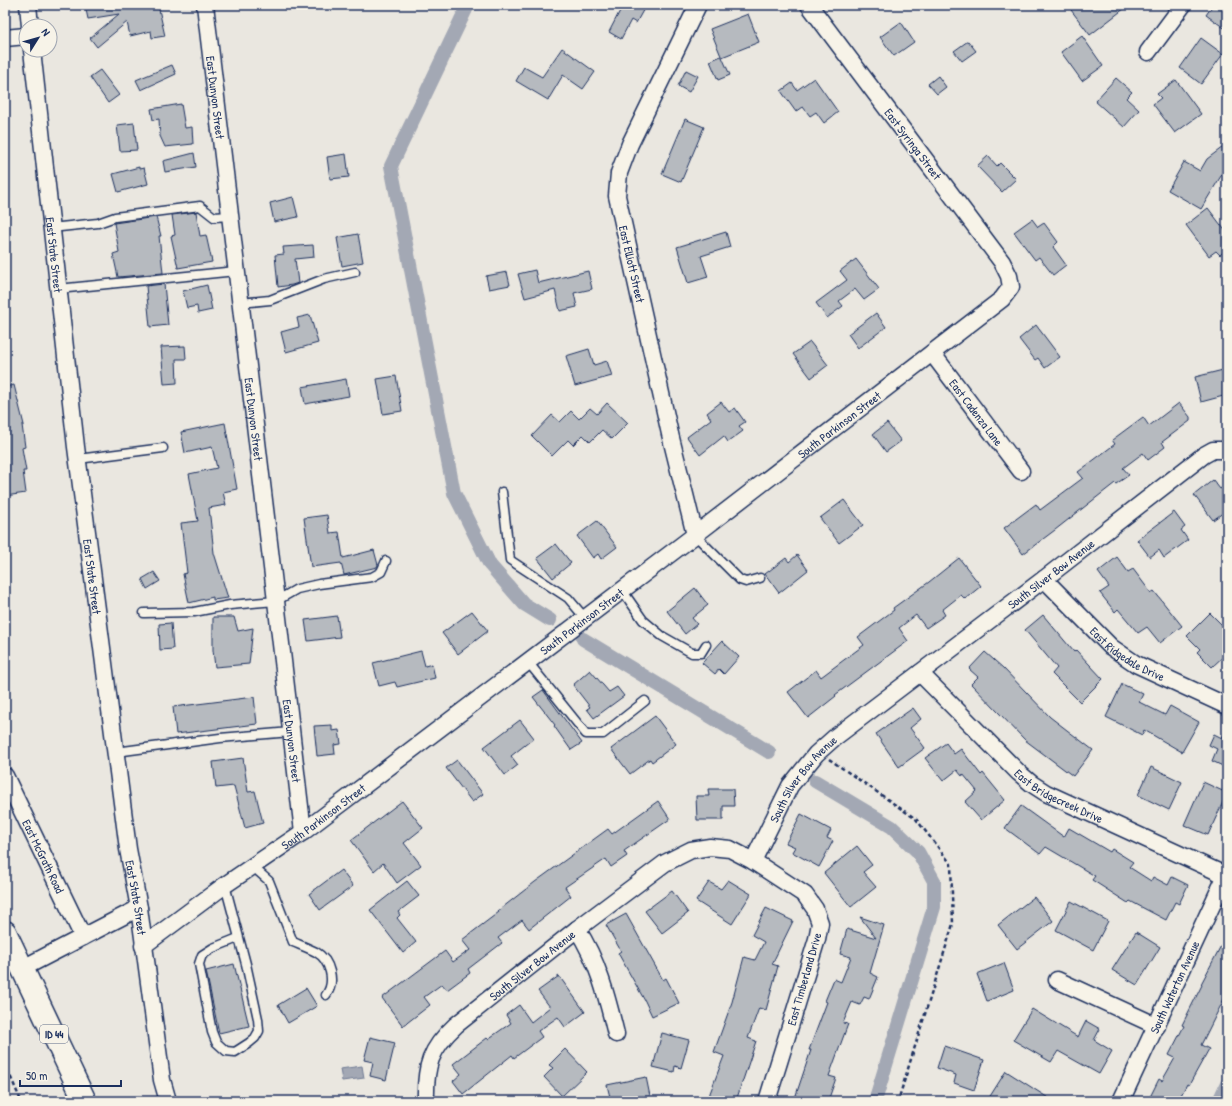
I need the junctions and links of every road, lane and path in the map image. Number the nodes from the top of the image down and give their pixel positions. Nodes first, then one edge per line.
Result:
1 (28, 5) edge
2 (205, 5) edge
3 (698, 5) edge
4 (809, 5) edge
5 (1183, 5) edge
6 (29, 18) edge
7 (18, 37) edge
8 (5, 38) edge
9 (1148, 52) dead end
10 (33, 58) edge
11 (230, 216) junction
12 (51, 228) junction
13 (236, 271) junction
14 (355, 272) dead end
15 (1011, 287) joint
16 (58, 289) junction
17 (240, 303) junction
18 (932, 353) junction
19 (163, 448) dead end
20 (1227, 450) edge
21 (78, 459) junction
22 (1022, 471) dead end
23 (502, 492) dead end
24 (695, 535) junction
25 (386, 561) dead end
26 (760, 578) dead end
27 (1044, 579) junction
28 (622, 590) junction
29 (276, 601) junction
30 (144, 613) dead end
31 (585, 618) junction
32 (706, 645) dead end
33 (528, 662) junction
34 (920, 673) junction
35 (645, 701) dead end
36 (1227, 706) edge
37 (291, 732) junction
38 (116, 752) junction
39 (816, 754) junction
40 (5, 776) edge
41 (303, 832) junction
42 (754, 861) junction
43 (252, 866) junction
44 (1227, 875) edge
45 (225, 885) junction
46 (139, 908) junction
47 (577, 929) junction
48 (5, 932) edge
49 (82, 937) junction
50 (238, 938) junction
51 (144, 946) junction
52 (23, 968) junction
53 (1057, 980) dead end
54 (326, 995) dead end
55 (1157, 1026) junction
56 (616, 1034) dead end
57 (5, 1064) edge
58 (21, 1101) edge
59 (86, 1101) edge
60 (168, 1101) edge
61 (426, 1101) edge
62 (767, 1101) edge
63 (898, 1101) edge
64 (1121, 1101) edge

1 - 6 street
2 - 11 street, East Dunyon Street
3 - 24 street, East Elliott Street
4 - 15 street, East Syringa Street
5 - 9 street
7 - 8 street
10 - 12 street, East State Street
11 - 12 lane
11 - 13 street, East Dunyon Street
12 - 16 street, East State Street
13 - 16 lane
13 - 17 street, East Dunyon Street
14 - 17 lane
15 - 18 street, South Parkinson Street
16 - 21 street, East State Street
17 - 29 street, East Dunyon Street
18 - 22 street, East Cadenza Lane
18 - 24 street, South Parkinson Street
19 - 21 lane
20 - 27 street, South Silver Bow Avenue
21 - 38 street, East State Street
23 - 31 lane
24 - 26 lane
24 - 28 street, South Parkinson Street
25 - 29 lane
27 - 34 street, South Silver Bow Avenue
27 - 36 street, East Ridgedale Drive
28 - 31 street, South Parkinson Street
28 - 32 lane
29 - 30 lane
29 - 37 street, East Dunyon Street
31 - 33 street, South Parkinson Street
33 - 35 lane
33 - 41 street, South Parkinson Street
34 - 39 street, South Silver Bow Avenue
34 - 44 street, East Bridgecreek Drive
37 - 38 lane
37 - 41 street, East Dunyon Street
38 - 46 street, East State Street
39 - 42 street, South Silver Bow Avenue
39 - 63 path
40 - 49 street, East McGrath Road
41 - 43 street, South Parkinson Street
42 - 47 street, South Silver Bow Avenue
42 - 62 street, East Timberland Drive
43 - 45 street, South Parkinson Street
43 - 54 lane
44 - 55 street, South Waterton Avenue
45 - 50 lane
45 - 51 street, South Parkinson Street
46 - 49 street
46 - 51 street, East State Street
47 - 56 street
47 - 61 street, South Silver Bow Avenue
48 - 52 highway, ID 44
49 - 52 street
50 - 50 lane
51 - 60 street, East State Street
52 - 59 highway, ID 44
53 - 55 street
55 - 64 street, South Waterton Avenue
57 - 58 path

